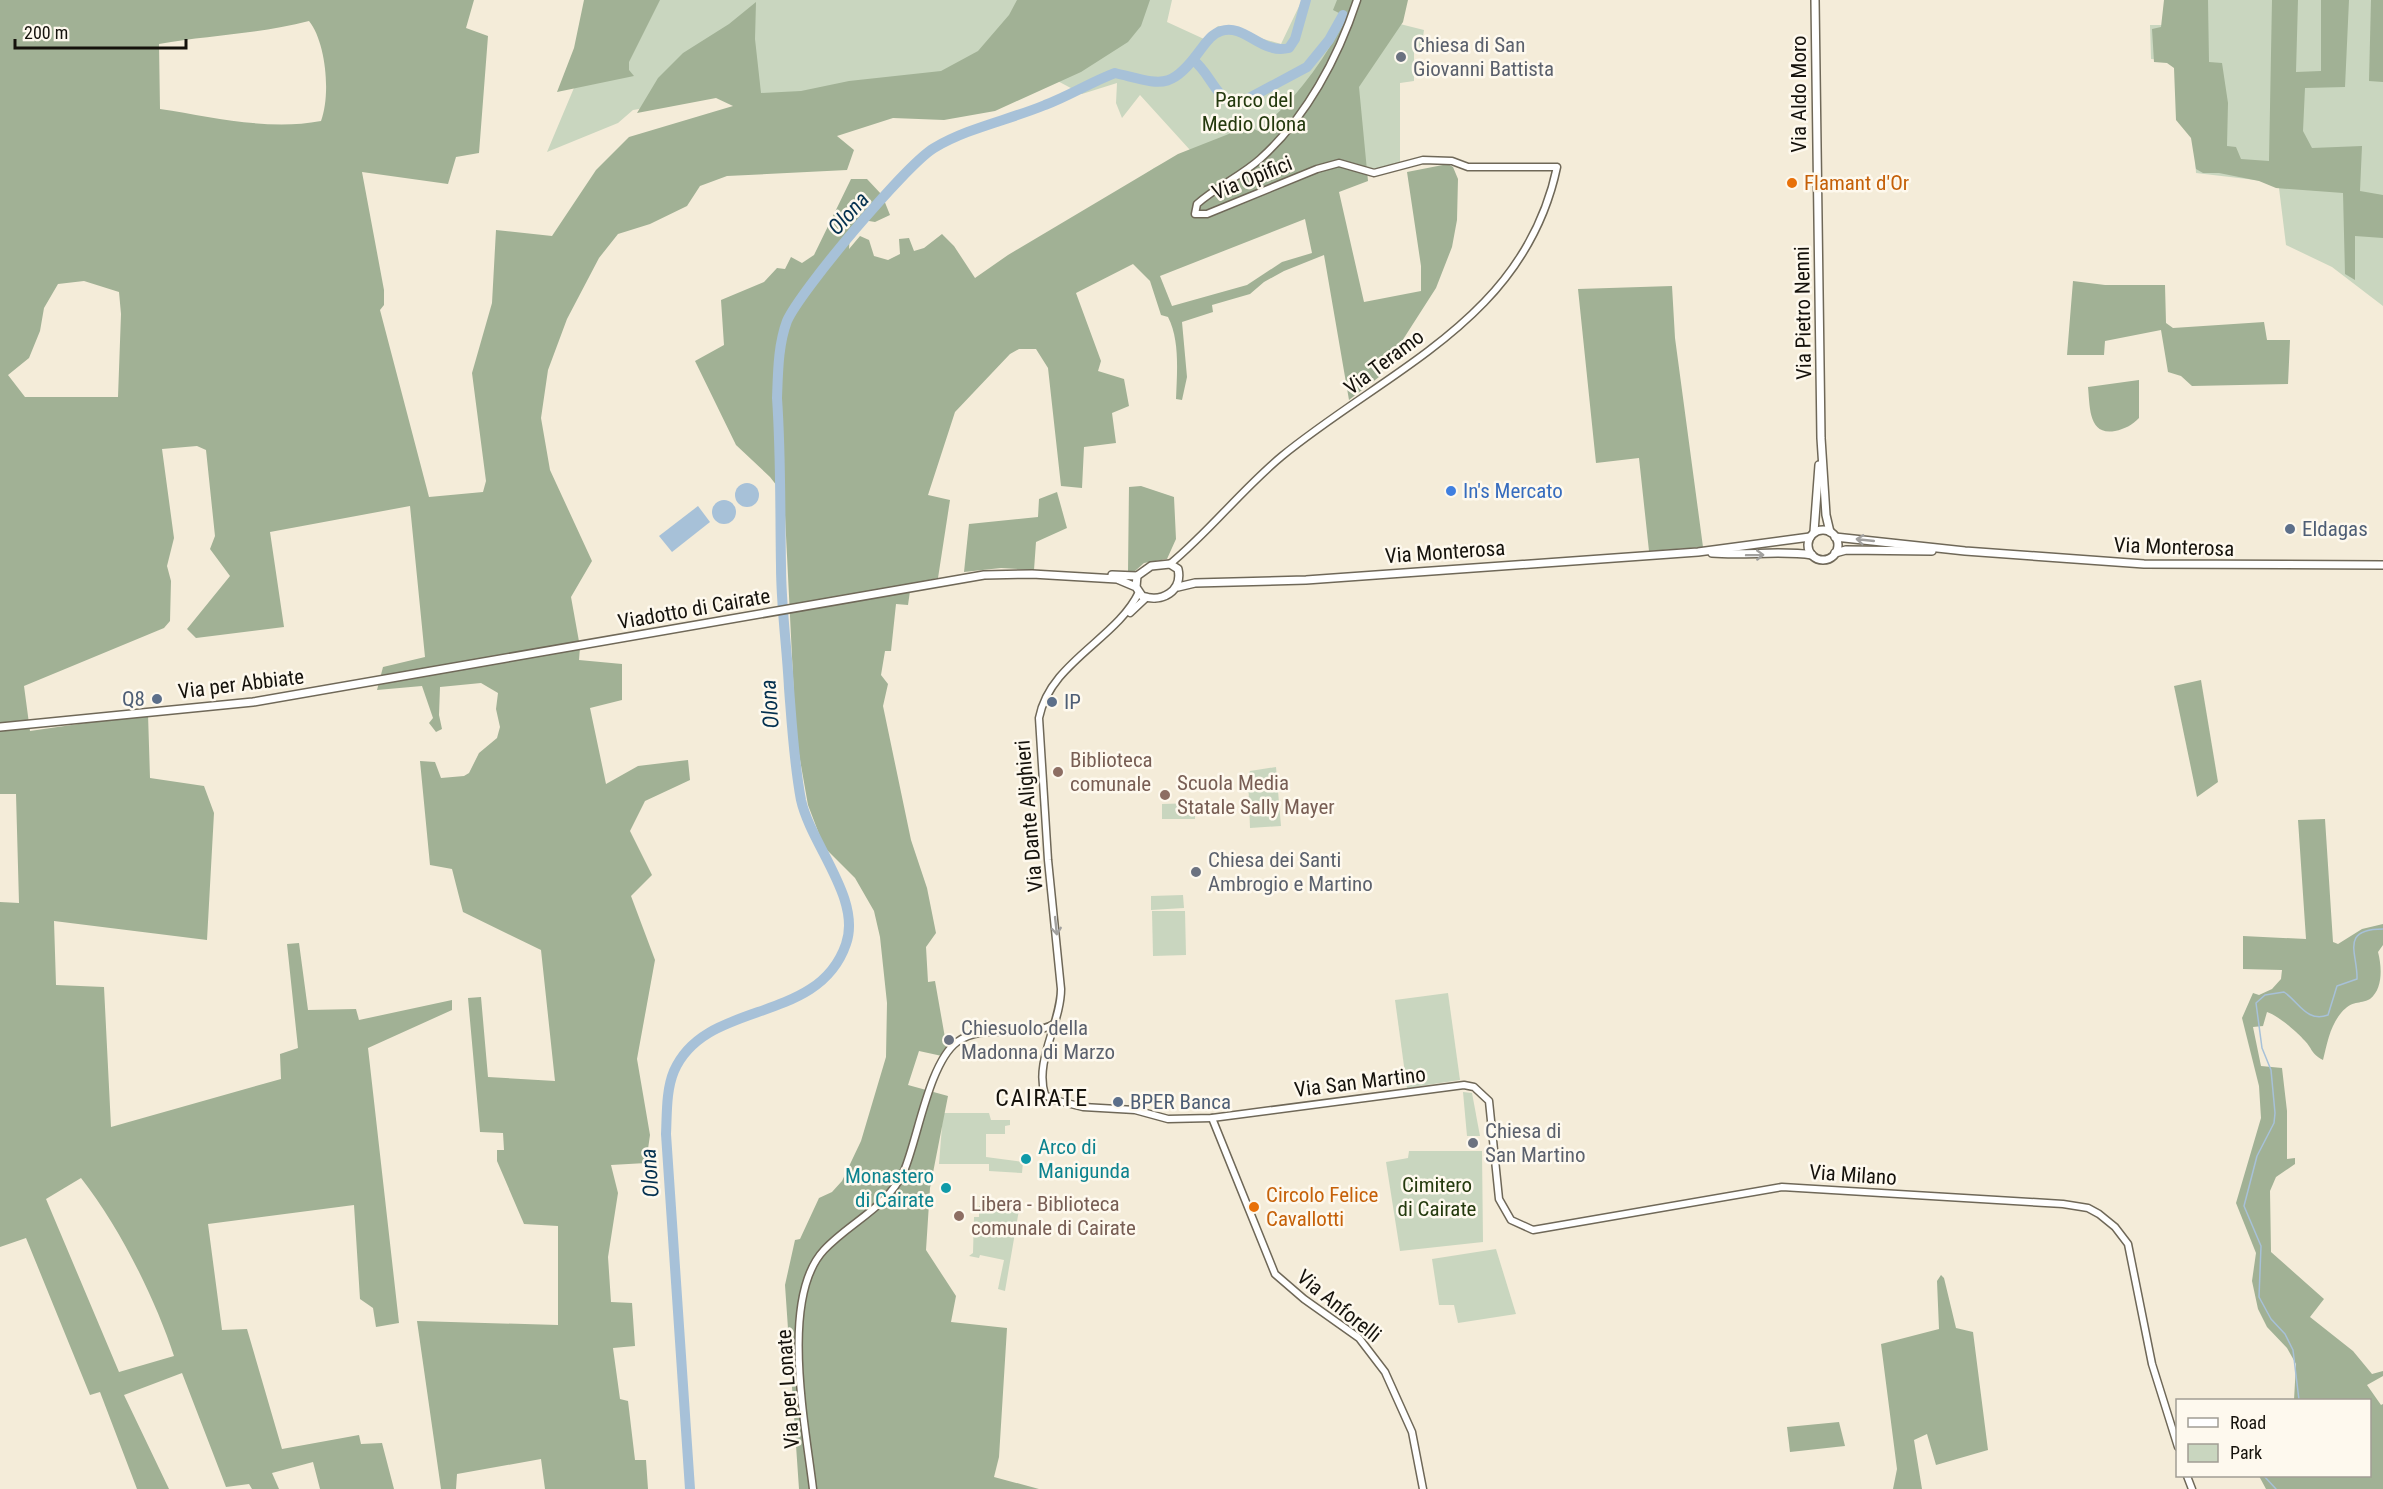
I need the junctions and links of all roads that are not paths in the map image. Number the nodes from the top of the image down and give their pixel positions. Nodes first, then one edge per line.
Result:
1 (1357, 0) edge
2 (1815, 0) edge
3 (1557, 167) joint
4 (1817, 188) joint
5 (1821, 438) junction
6 (1812, 534) junction
7 (1833, 534) junction
8 (1186, 551) junction
9 (1965, 551) junction
10 (1698, 552) junction
11 (1835, 553) junction
12 (1812, 555) junction
13 (1170, 564) junction
14 (2383, 565) edge
15 (1178, 569) junction
16 (1089, 576) junction
17 (1137, 576) junction
18 (1180, 578) junction
19 (1195, 583) junction
20 (1178, 587) junction
21 (1137, 590) junction
22 (1147, 597) junction
23 (1119, 618) junction
24 (484, 662) joint
25 (0, 727) edge
26 (1054, 1024) junction
27 (1040, 1029) junction
28 (1051, 1039) junction
29 (1043, 1080) joint
30 (1464, 1085) joint
31 (1212, 1118) junction
32 (2176, 1441) edge
33 (813, 1489) edge
34 (1423, 1489) edge

1 - 3 street, Via Opifici
2 - 4 main road, Via Aldo Moro
3 - 8 street, Via Teramo
4 - 5 main road, Via Pietro Nenni
5 - 6 main road, Via Pietro Nenni
5 - 7 main road, Via Pietro Nenni
6 - 7 main road
6 - 10 main road, Via Monterosa
6 - 12 main road
9 -> 7 main road, Via Monterosa
7 - 11 main road
8 - 13 street, Via Teramo
8 - 15 street, Via Teramo
9 - 11 main road, Via Monterosa
9 - 14 main road, Via Monterosa
10 -> 12 main road, Via Monterosa
10 - 19 main road, Via Monterosa
11 - 12 main road
13 - 15 main road
13 - 17 main road
15 - 18 main road
16 - 17 main road
16 - 21 main road
16 - 24 main road, Viadotto di Cairate
17 - 21 main road
18 - 19 main road, Via Monterosa
18 - 20 main road
19 - 20 main road, Via Monterosa
20 - 22 main road
21 - 22 main road
21 - 23 street, Via Dante Alighieri
22 - 23 street, Via Dante Alighieri
23 -> 26 street, Via Dante Alighieri
24 - 25 main road, Via per Abbiate
26 - 27 street
26 - 28 street, Via Dante Alighieri
27 - 28 street
27 - 33 street, Via per Lonate
28 - 29 street, Via Dante Alighieri
29 - 31 street, Via San Martino
30 - 31 street, Via San Martino
30 - 32 street, Via Milano
31 - 34 street, Via Anforelli

